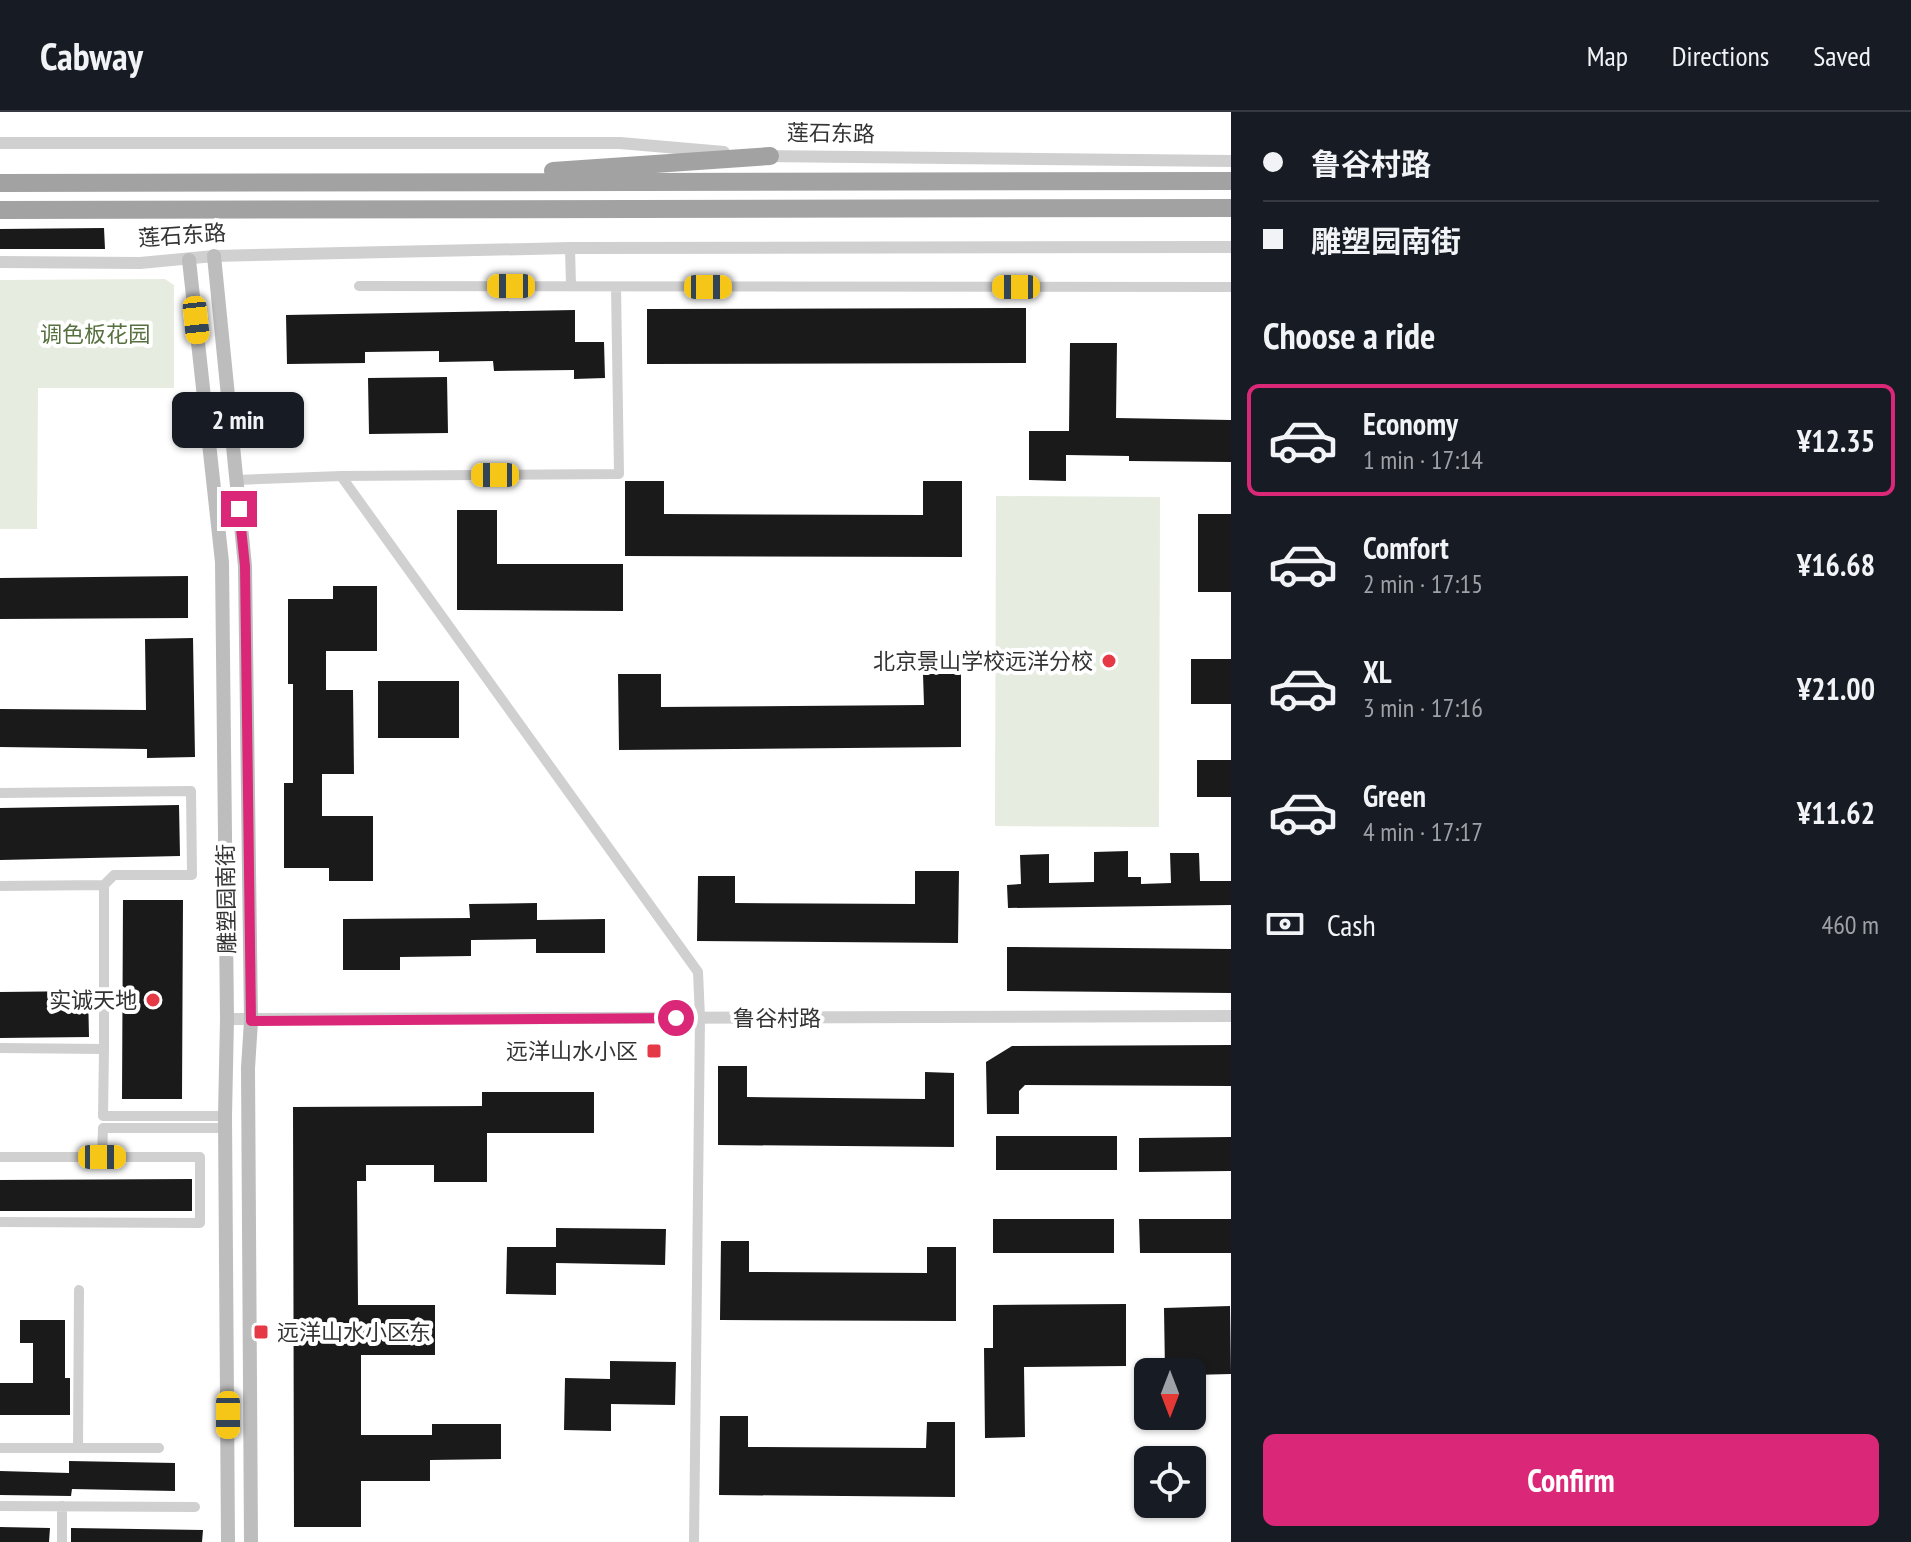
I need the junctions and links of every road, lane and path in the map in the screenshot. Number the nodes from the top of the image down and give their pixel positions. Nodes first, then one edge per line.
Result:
1 (0, 143) edge
2 (770, 156) junction
3 (1231, 161) edge
4 (1231, 181) edge
5 (383, 182) junction
6 (0, 183) edge
7 (1231, 208) edge
8 (0, 210) edge
9 (1231, 247) edge
10 (570, 248) junction
11 (214, 256) junction
12 (189, 260) junction
13 (0, 262) edge
14 (359, 286) dead end
15 (571, 286) junction
16 (616, 287) junction
17 (1231, 287) edge
18 (341, 476) junction
19 (236, 480) junction
20 (0, 793) edge
21 (104, 885) junction
22 (0, 886) edge
23 (1231, 1016) edge
24 (700, 1018) junction
25 (227, 1019) junction
26 (251, 1021) junction
27 (0, 1048) edge
28 (104, 1049) junction
29 (103, 1116) junction
30 (226, 1122) junction
31 (103, 1128) junction
32 (0, 1157) edge
33 (102, 1157) junction
34 (0, 1222) edge
35 (79, 1290) dead end
36 (0, 1448) edge
37 (78, 1448) junction
38 (159, 1448) dead end
39 (0, 1506) edge
40 (62, 1506) junction
41 (195, 1507) dead end
42 (62, 1542) edge
43 (228, 1542) edge
44 (251, 1542) edge
45 (694, 1542) edge

1 - 2 street, 莲石东路
2 - 3 street, 莲石东路
2 - 5 highway
4 - 5 highway
5 - 6 highway
7 - 8 highway, 莲石东路
9 - 10 street, 莲石东路
10 - 11 street, 莲石东路
10 - 15 street
11 - 12 street, 莲石东路
11 - 19 main road, 雕塑园南街
12 - 13 street, 莲石东路
12 - 25 main road, 雕塑园南街
14 - 15 street
15 - 16 street
16 - 17 street
16 - 18 street
18 - 19 street
18 - 24 street
19 - 26 main road, 雕塑园南街
20 - 21 street
21 - 22 street
21 - 28 street
23 - 24 street, 鲁谷村路
24 - 26 street, 鲁谷村路
24 - 45 street
25 - 26 street, 鲁谷村路
25 - 30 main road, 雕塑园南街
26 - 44 main road, 雕塑园南街
27 - 28 street
28 - 29 street
29 - 30 street
29 - 31 street
30 - 31 street
30 - 43 main road, 雕塑园南街
31 - 33 street
32 - 33 street
33 - 34 street
35 - 37 street
36 - 37 street
37 - 38 street
39 - 40 street
40 - 41 street
40 - 42 street

